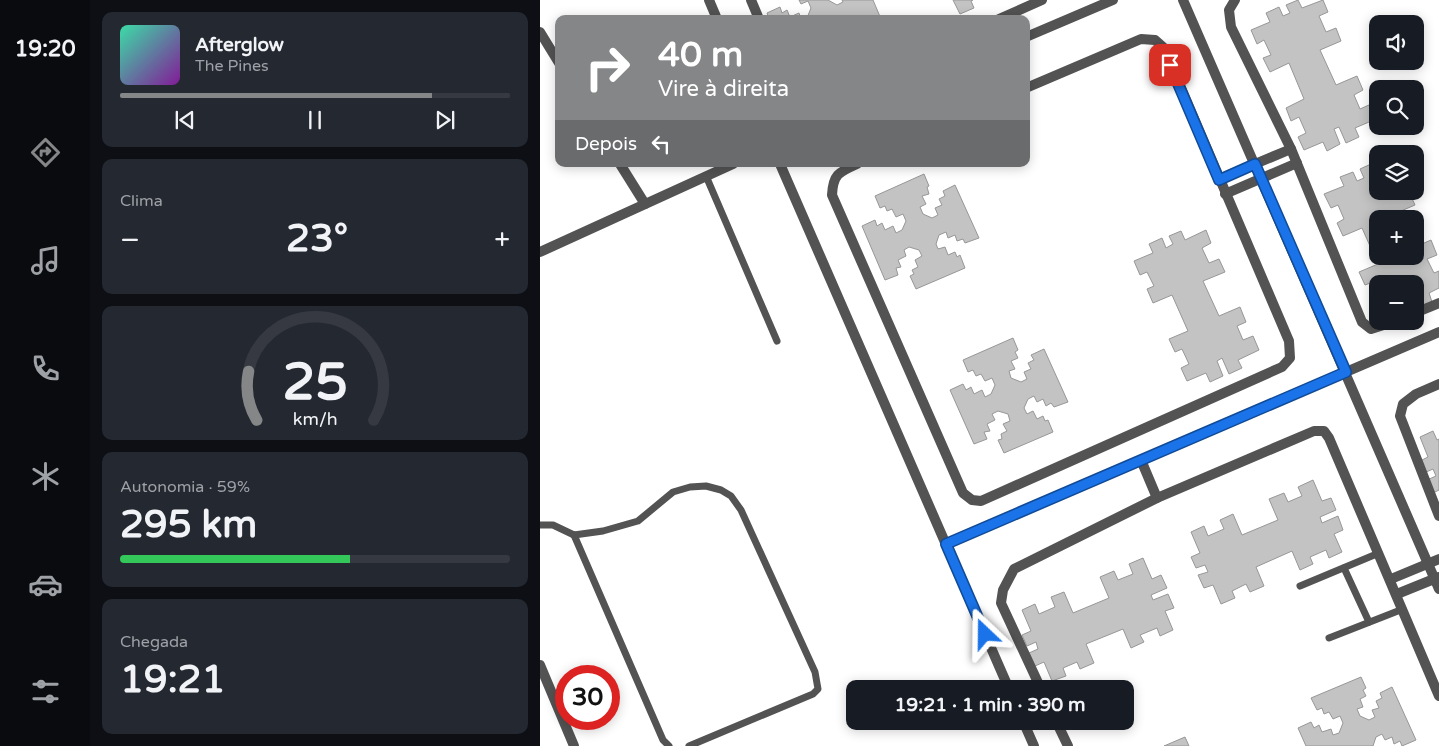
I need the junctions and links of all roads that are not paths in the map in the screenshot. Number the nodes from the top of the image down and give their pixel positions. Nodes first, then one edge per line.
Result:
1 (709, 0) edge
2 (751, 0) edge
3 (1042, 0) edge
4 (1113, 0) edge
5 (1183, 0) edge
6 (1235, 0) edge
7 (715, 15) edge
8 (757, 15) edge
9 (1008, 15) edge
10 (540, 32) edge
11 (1030, 35) edge
12 (555, 56) edge
13 (1030, 86) edge
14 (1291, 148) junction
15 (1298, 163) junction
16 (1255, 164) junction
17 (622, 167) edge
18 (727, 167) edge
19 (781, 167) edge
20 (850, 167) edge
21 (706, 176) junction
22 (1261, 179) junction
23 (1219, 180) junction
24 (1225, 194) junction
25 (645, 204) junction
26 (540, 252) edge
27 (1439, 303) edge
28 (1424, 309) edge
29 (1369, 327) edge
30 (1439, 332) edge
31 (777, 341) dead end
32 (1346, 372) junction
33 (1439, 384) edge
34 (1141, 460) junction
35 (1157, 498) junction
36 (1439, 516) edge
37 (540, 524) edge
38 (574, 535) junction
39 (946, 544) junction
40 (1379, 553) junction
41 (1439, 559) edge
42 (1428, 563) junction
43 (1344, 568) junction
44 (1437, 577) edge
45 (1391, 579) junction
46 (1300, 586) dead end
47 (1439, 589) edge
48 (1397, 594) junction
49 (1403, 609) junction
50 (1369, 622) junction
51 (1329, 638) dead end
52 (540, 665) edge
53 (1005, 680) edge
54 (1037, 680) edge
55 (1439, 696) edge
56 (1027, 730) edge
57 (1060, 730) edge
58 (574, 746) edge
59 (669, 746) edge
60 (689, 746) edge
61 (1034, 746) edge
62 (1068, 746) edge

1 - 7 street
2 - 8 street
3 - 9 street
4 - 11 street
5 - 16 street
6 - 14 street
10 - 12 street
13 - 23 street
14 - 15 street
14 - 16 street
15 - 22 street
15 - 29 street
16 - 22 street
16 - 23 street
17 - 25 street
18 - 21 street
19 - 39 street
20 - 24 street
21 - 25 street
21 - 31 lane
22 - 24 street
22 - 32 street
23 - 24 street
25 - 26 street
27 - 28 street
30 - 32 street
32 - 34 street
32 - 42 street
33 - 36 street
34 - 35 street
34 - 39 street
35 - 40 street
35 - 54 street
37 - 38 lane
38 - 59 lane
38 - 60 lane
39 - 53 street
40 - 43 lane
40 - 45 street
41 - 42 street
42 - 44 street
42 - 45 street
43 - 46 lane
43 - 50 lane
44 - 47 street
44 - 48 street
45 - 48 street
48 - 49 street
49 - 50 lane
49 - 55 street
50 - 51 lane
52 - 58 street
56 - 61 street
57 - 62 street

